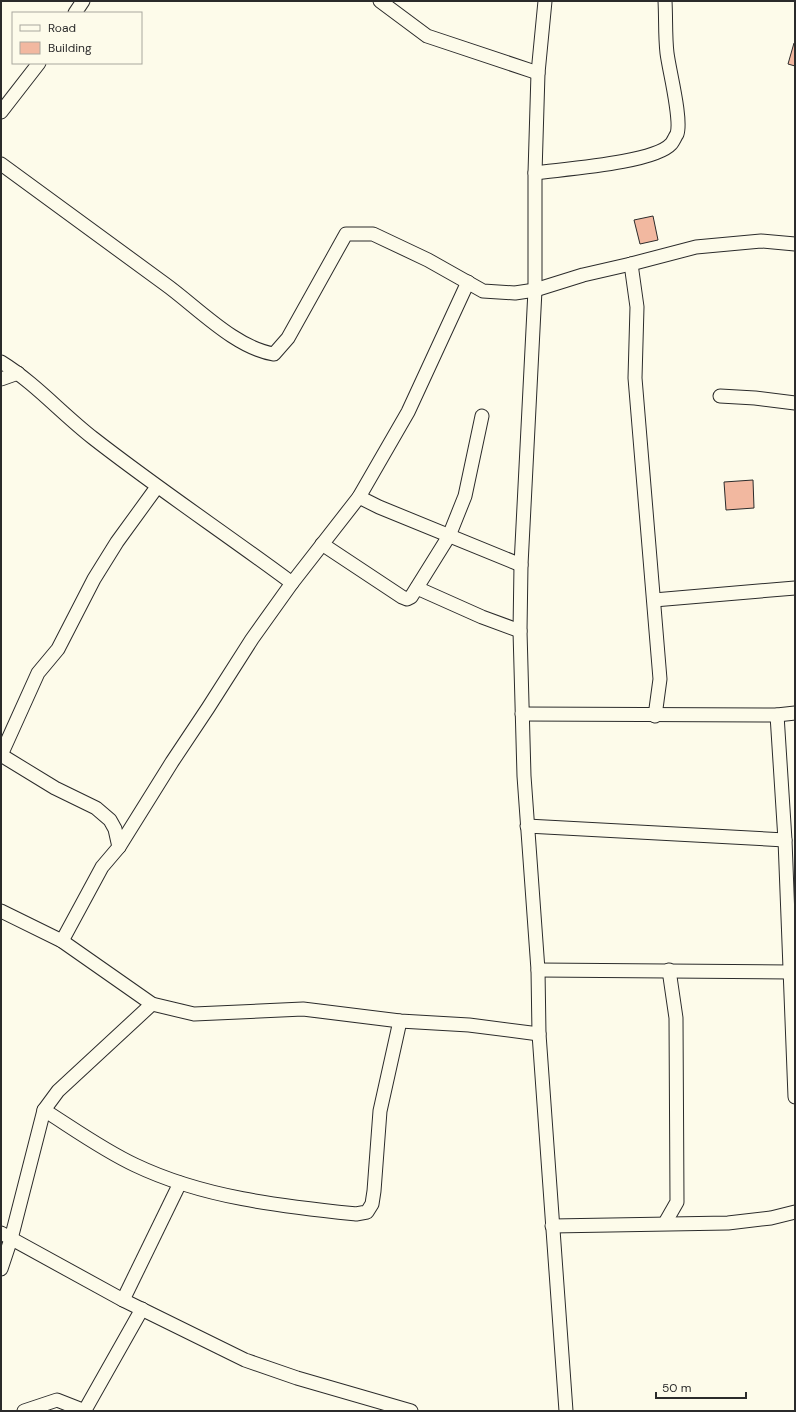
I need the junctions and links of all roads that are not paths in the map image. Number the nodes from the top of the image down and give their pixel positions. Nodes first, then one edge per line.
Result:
1 (83, 1) edge
2 (380, 1) edge
3 (545, 1) edge
4 (665, 1) edge
5 (77, 12) edge
6 (37, 64) edge
7 (538, 73) junction
8 (1, 112) edge
9 (1, 164) edge
10 (535, 173) junction
11 (795, 244) edge
12 (631, 264) junction
13 (468, 282) junction
14 (535, 290) junction
15 (1, 362) edge
16 (18, 373) junction
17 (1, 379) edge
18 (720, 396) dead end
19 (795, 403) edge
20 (482, 416) dead end
21 (157, 487) junction
22 (359, 497) junction
23 (449, 536) junction
24 (322, 544) junction
25 (521, 565) junction
26 (292, 583) junction
27 (416, 588) junction
28 (795, 588) edge
29 (654, 600) junction
30 (520, 631) junction
31 (795, 713) edge
32 (522, 714) junction
33 (777, 715) junction
34 (655, 716) junction
35 (1, 755) edge
36 (527, 826) junction
37 (785, 840) junction
38 (119, 846) junction
39 (1, 911) edge
40 (792, 939) edge
41 (62, 941) junction
42 (538, 970) junction
43 (669, 970) junction
44 (790, 972) junction
45 (152, 1004) junction
46 (400, 1021) junction
47 (539, 1034) junction
48 (795, 1097) edge
49 (44, 1110) junction
50 (180, 1183) junction
51 (677, 1202) junction
52 (795, 1212) edge
53 (665, 1223) junction
54 (692, 1224) junction
55 (552, 1226) junction
56 (6, 1236) edge
57 (1, 1269) edge
58 (123, 1300) junction
59 (142, 1310) junction
60 (24, 1411) edge
61 (85, 1411) edge
62 (411, 1411) edge
63 (566, 1411) edge

1 - 5 street
2 - 7 street
3 - 7 street
4 - 10 street
6 - 8 street
7 - 10 street
9 - 13 street
10 - 14 street
11 - 12 street
12 - 14 street
12 - 29 street
13 - 14 street
13 - 22 street
14 - 25 street
15 - 16 street
16 - 17 street
16 - 21 street
18 - 19 street
20 - 23 street
21 - 26 street
21 - 35 street
22 - 23 street
22 - 24 street
23 - 25 street
23 - 27 street
24 - 26 street
24 - 27 street
25 - 30 street
26 - 38 street
27 - 30 street
28 - 29 street
29 - 34 street
30 - 32 street
31 - 33 street
32 - 34 street
32 - 36 street
33 - 34 street
33 - 37 street
35 - 38 street
36 - 37 street
36 - 42 street
37 - 40 street
38 - 41 street
39 - 41 street
40 - 44 street
41 - 45 street
42 - 43 street
42 - 47 street
43 - 44 street
43 - 51 street
44 - 48 street
45 - 46 street
45 - 49 street
46 - 47 street
46 - 50 street
47 - 55 street
49 - 50 street
49 - 56 street
50 - 58 street
51 - 53 street
51 - 54 street
52 - 54 street
53 - 54 street
53 - 55 street
55 - 63 street
56 - 57 street
56 - 58 street
58 - 59 street
59 - 61 street
59 - 62 street
60 - 61 street

